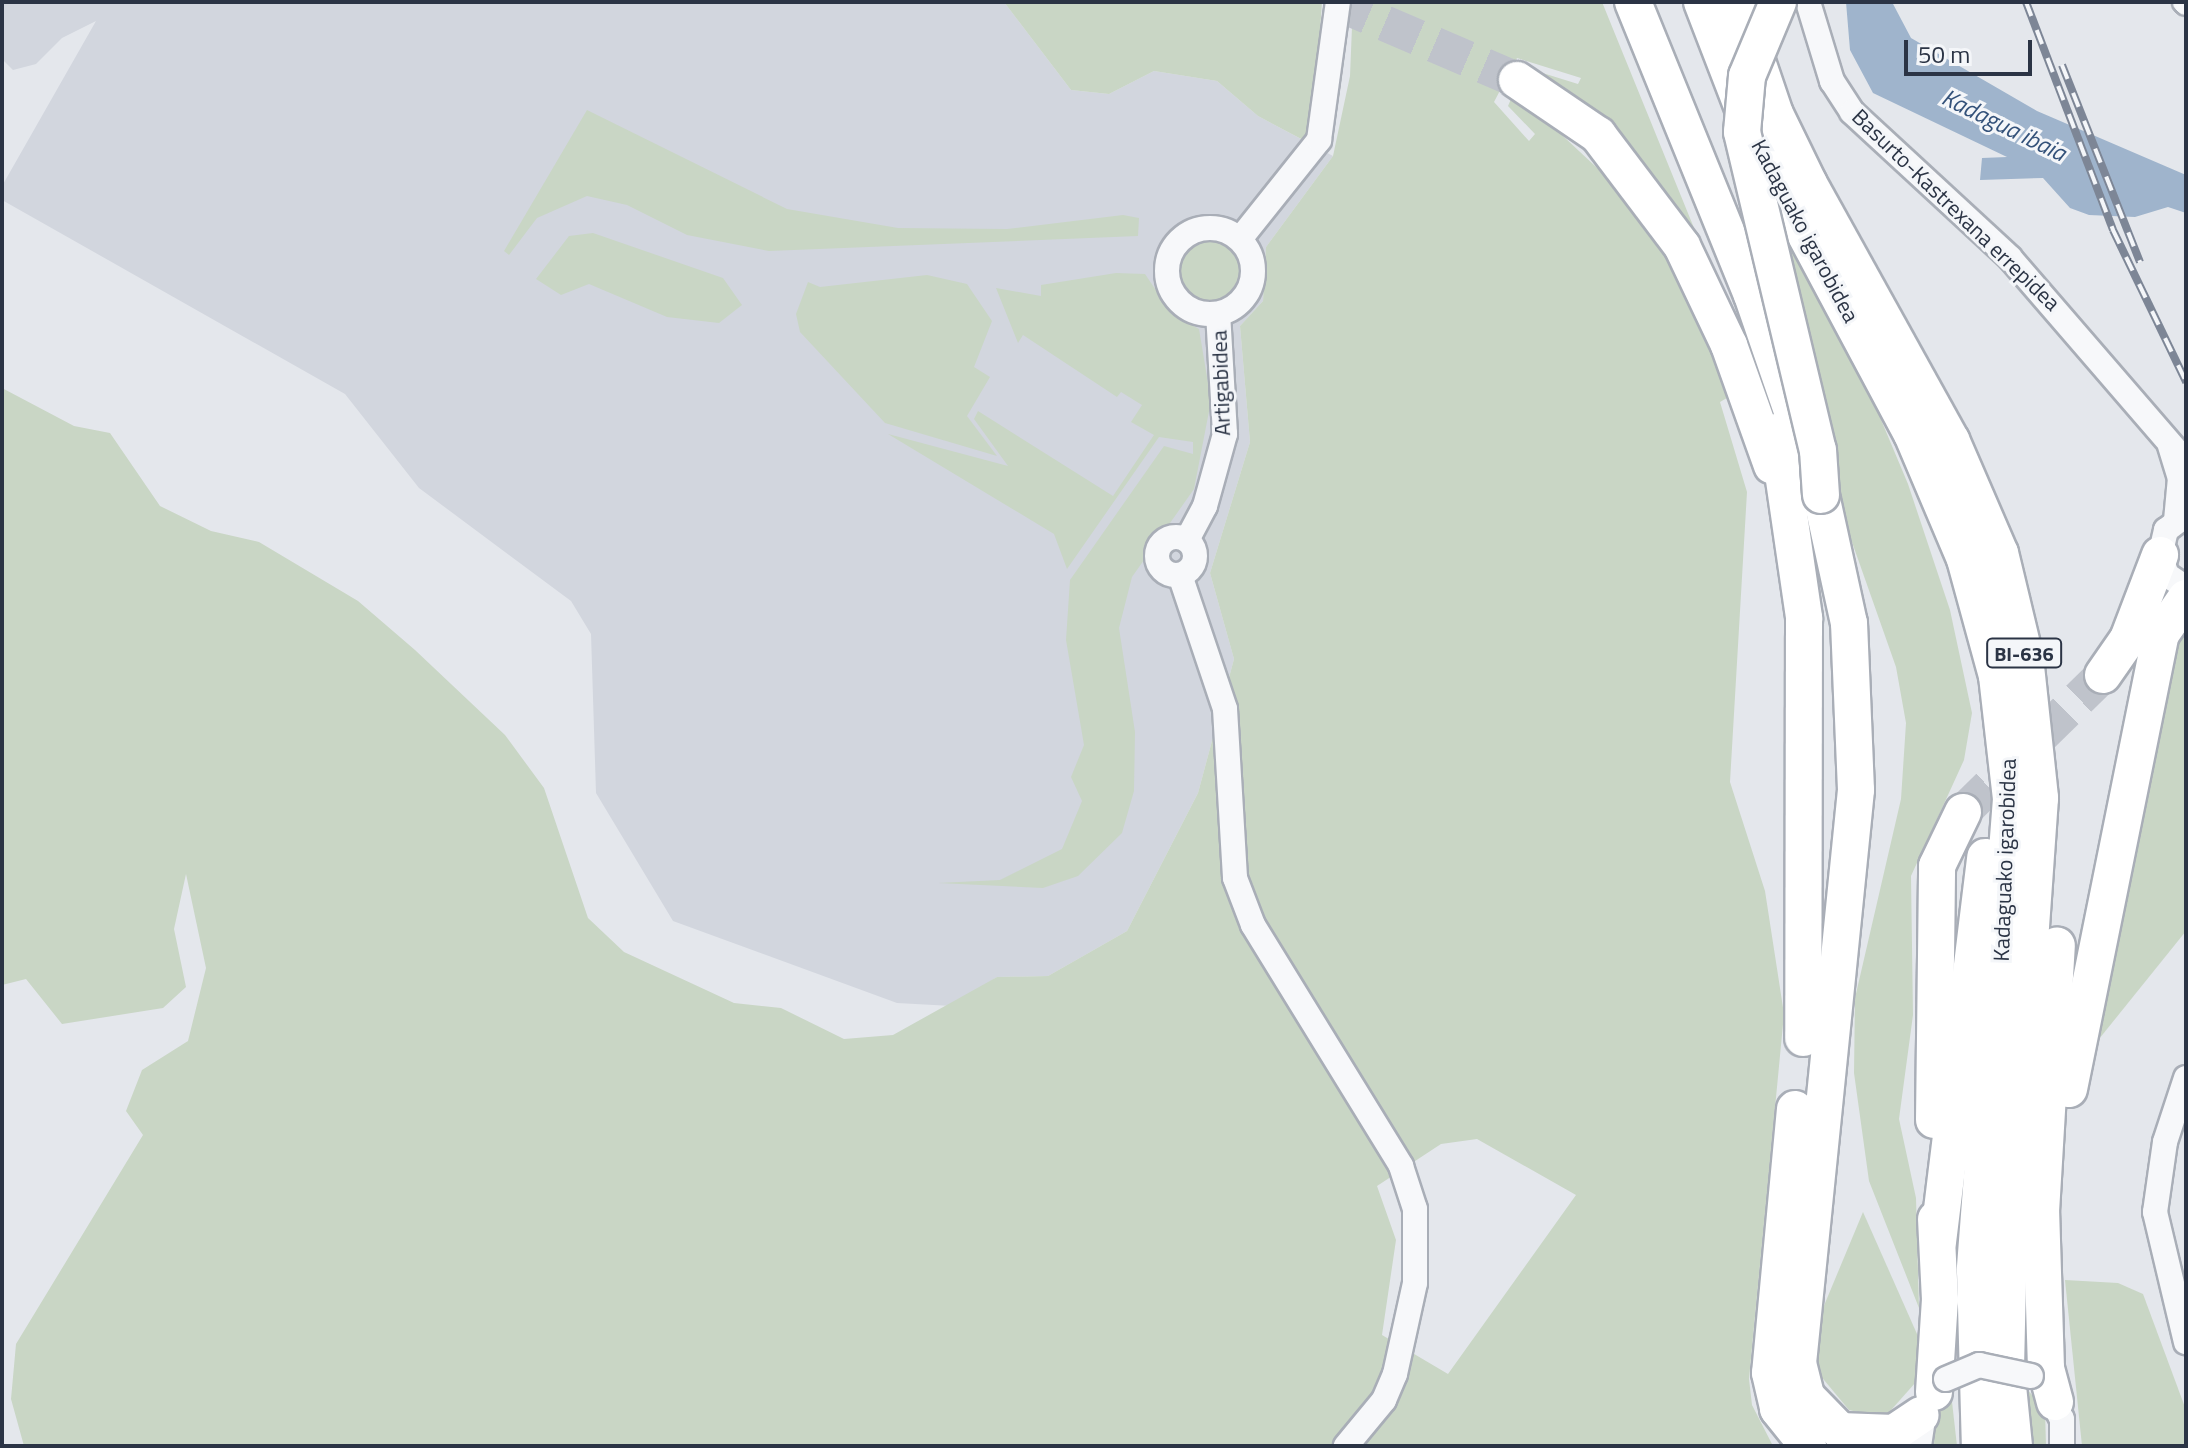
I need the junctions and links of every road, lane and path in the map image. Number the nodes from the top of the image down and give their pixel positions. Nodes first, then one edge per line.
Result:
1 (1338, 2) edge
2 (1615, 2) edge
3 (1633, 2) edge
4 (1702, 2) edge
5 (1737, 2) edge
6 (1778, 2) edge
7 (1808, 2) edge
8 (1644, 55) junction
9 (1517, 80) tunnel mouth
10 (1240, 239) junction
11 (1218, 314) junction
12 (2166, 437) junction
13 (2186, 462) edge
14 (1804, 495) junction
15 (2181, 518) edge
16 (2000, 553) junction
17 (2160, 555) junction
18 (2186, 588) edge
19 (2186, 598) edge
20 (1981, 616) junction
21 (2103, 675) tunnel mouth
22 (1963, 812) tunnel mouth
23 (2186, 1078) edge
24 (1938, 1242) junction
25 (2045, 1288) junction
26 (2186, 1342) edge
27 (2055, 1402) junction
28 (1930, 1408) edge
29 (1346, 1446) edge
30 (1808, 1446) edge
31 (1980, 1446) edge
32 (2014, 1446) edge
33 (2062, 1446) edge

1 - 10 street
2 - 8 highway
3 - 8 highway
4 - 20 highway, Kadaguako igarobidea / BI-636
5 - 16 highway, Kadaguako igarobidea / BI-636
6 - 14 highway, bridge
7 - 12 street, Basurto-Kastrexana errepidea
8 - 14 highway, bridge
9 - 14 highway
10 - 11 street
10 - 11 street
11 - 29 street, Artigabidea
12 - 13 street, Basurto-Kastrexana errepidea
12 - 15 street, Basurto-Kastrexana errepidea
14 - 28 highway
14 - 30 highway
15 - 17 street, Basurto-Kastrexana errepidea
16 - 25 highway
16 - 32 highway, Kadaguako igarobidea / BI-636
17 - 18 street
17 - 21 highway
19 - 25 highway
20 - 24 highway
20 - 31 highway, Kadaguako igarobidea / BI-636
22 - 24 highway
23 - 26 street
24 - 28 highway
25 - 27 highway
27 - 28 street, bridge
27 - 33 street

